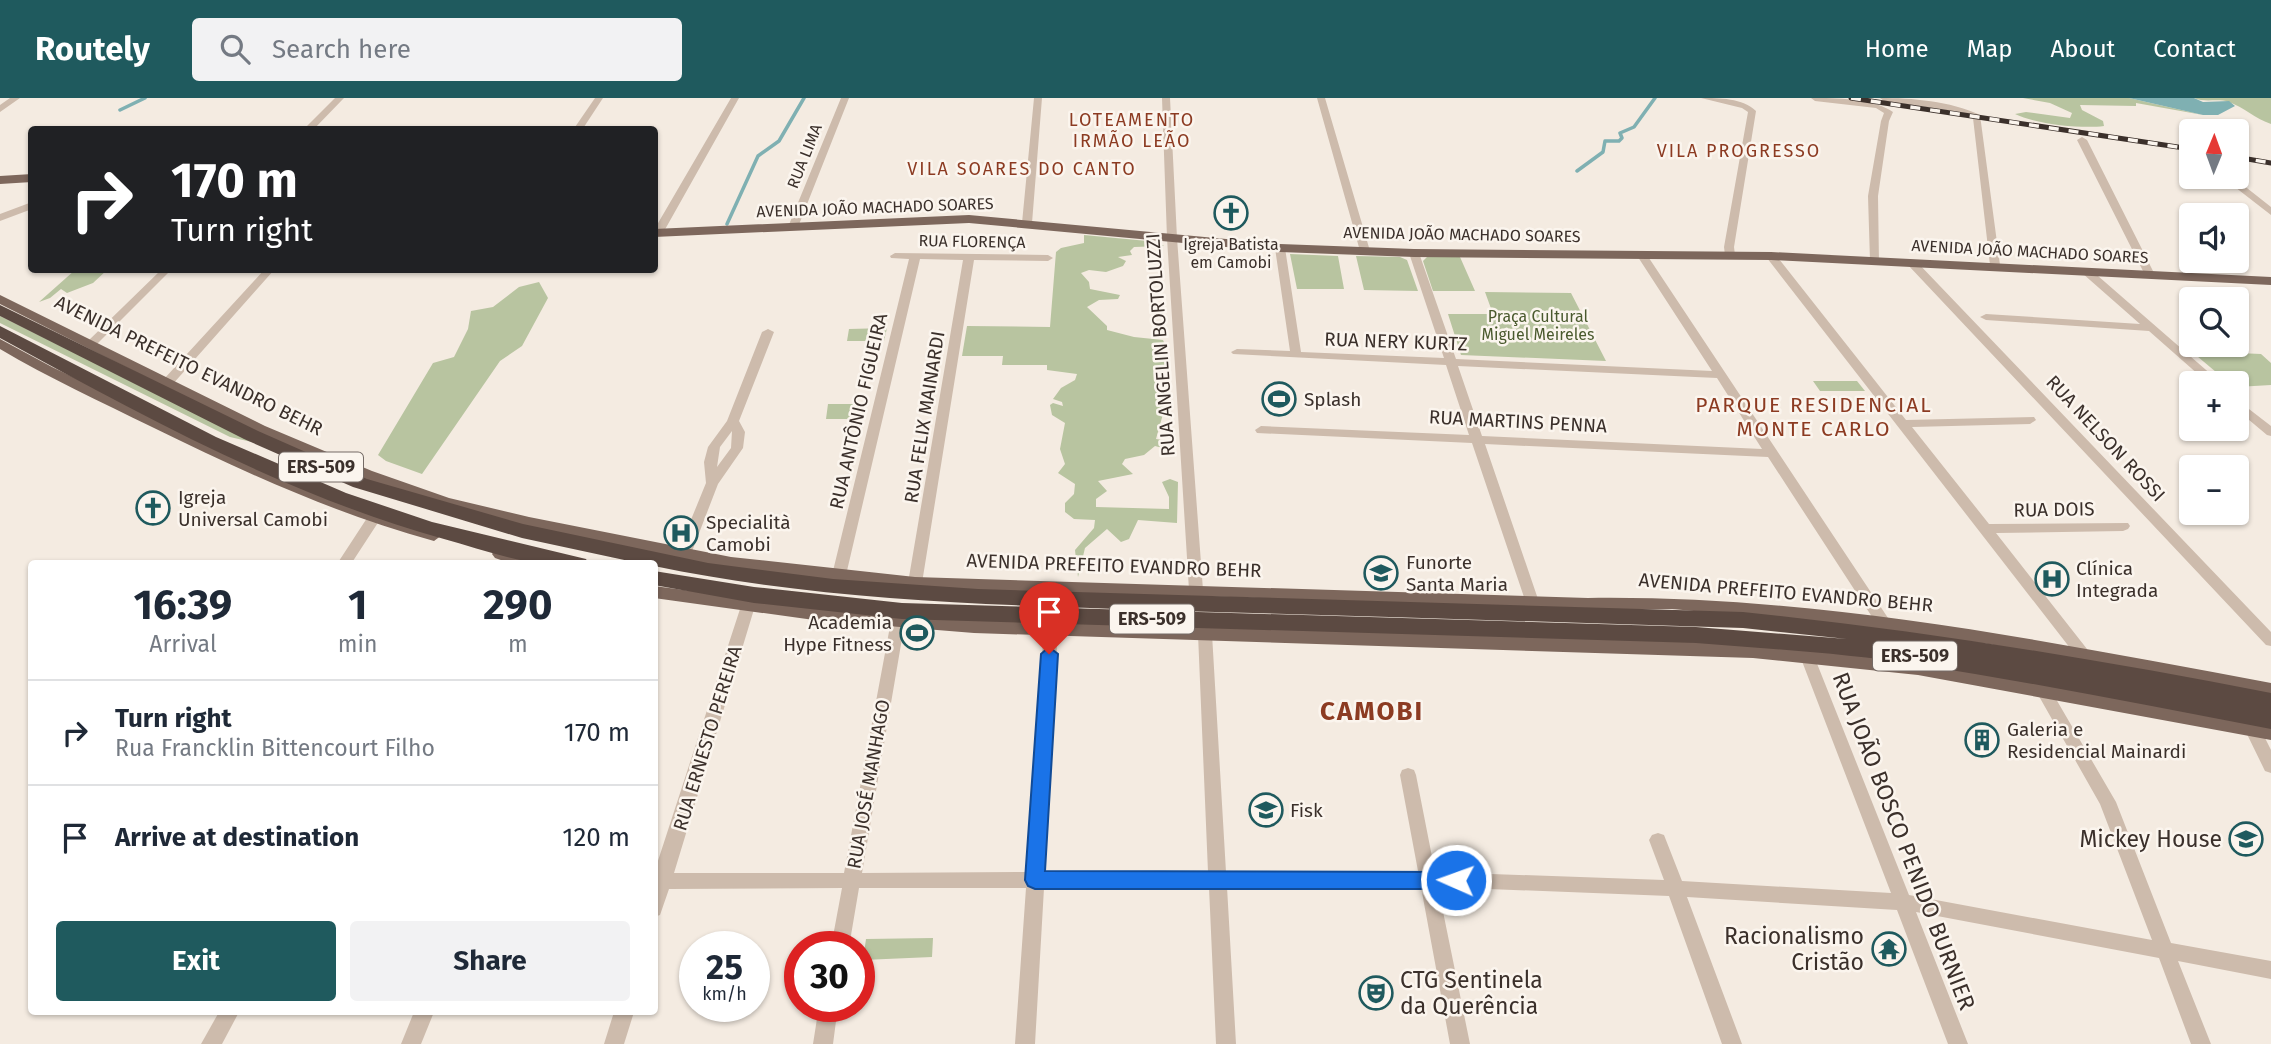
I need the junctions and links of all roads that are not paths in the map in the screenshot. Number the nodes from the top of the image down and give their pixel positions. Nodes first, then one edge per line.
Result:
1 (16, 98) edge
2 (340, 98) edge
3 (599, 98) edge
4 (735, 98) edge
5 (845, 98) edge
6 (1038, 98) edge
7 (1166, 98) edge
8 (1321, 98) edge
9 (1705, 98) edge
10 (1815, 98) edge
11 (1884, 98) edge
12 (0, 109) edge
13 (311, 126) edge
14 (580, 126) edge
15 (2082, 140) dead end
16 (28, 178) edge
17 (0, 180) edge
18 (2242, 189) edge
19 (28, 207) edge
20 (2271, 212) edge
21 (0, 218) edge
22 (1027, 223) junction
23 (793, 227) junction
24 (658, 230) edge
25 (658, 233) edge
26 (1172, 238) junction
27 (1280, 248) junction
28 (1365, 251) junction
29 (1414, 253) junction
30 (1641, 254) junction
31 (1730, 255) junction
32 (895, 256) dead end
33 (1771, 256) junction
34 (915, 257) junction
35 (969, 257) junction
36 (1048, 258) dead end
37 (1875, 261) junction
38 (1912, 262) junction
39 (1995, 265) junction
40 (2086, 271) junction
41 (163, 273) edge
42 (266, 273) edge
43 (2149, 273) junction
44 (2271, 282) edge
45 (0, 299) edge
46 (0, 310) edge
47 (1986, 317) dead end
48 (2152, 328) junction
49 (0, 331) edge
50 (768, 332) dead end
51 (0, 343) edge
52 (91, 344) junction
53 (1237, 352) dead end
54 (8, 353) edge
55 (1296, 355) junction
56 (1451, 361) junction
57 (2201, 371) edge
58 (1721, 375) junction
59 (168, 382) junction
60 (113, 400) junction
61 (2249, 413) edge
62 (170, 419) junction
63 (2030, 420) dead end
64 (733, 421) junction
65 (1903, 424) junction
66 (1261, 430) dead end
67 (2271, 432) edge
68 (1477, 438) junction
69 (1773, 453) junction
70 (342, 471) junction
71 (292, 478) junction
72 (712, 483) junction
73 (374, 518) junction
74 (2123, 526) dead end
75 (436, 529) junction
76 (1986, 529) junction
77 (501, 554) junction
78 (348, 560) edge
79 (521, 560) edge
80 (563, 560) edge
81 (643, 560) edge
82 (664, 565) edge
83 (839, 575) junction
84 (767, 579) junction
85 (913, 588) junction
86 (1196, 590) junction
87 (658, 593) edge
88 (1125, 601) junction
89 (1647, 603) junction
90 (829, 604) junction
91 (1269, 604) junction
92 (748, 607) junction
93 (1531, 608) junction
94 (1602, 614) junction
95 (1709, 618) junction
96 (898, 621) junction
97 (1883, 622) junction
98 (1051, 628) junction
99 (1416, 628) junction
100 (1480, 630) junction
101 (1504, 631) junction
102 (1205, 634) junction
103 (1449, 640) junction
104 (2271, 641) edge
105 (2082, 653) junction
106 (1807, 656) junction
107 (1958, 662) junction
108 (2271, 690) edge
109 (2045, 691) junction
110 (2131, 693) junction
111 (2271, 702) edge
112 (2265, 727) edge
113 (2271, 766) edge
114 (1408, 775) dead end
115 (1658, 840) dead end
116 (1428, 879) junction
117 (851, 880) junction
118 (1035, 880) junction
119 (1217, 880) junction
120 (659, 881) edge
121 (1674, 888) junction
122 (1902, 902) junction
123 (842, 931) edge
124 (2165, 950) junction
125 (2271, 970) edge
126 (227, 1015) edge
127 (423, 1015) edge
128 (623, 1015) edge
129 (827, 1022) edge
130 (211, 1044) edge
131 (411, 1044) edge
132 (614, 1044) edge
133 (823, 1044) edge
134 (1025, 1044) edge
135 (1226, 1044) edge
136 (1460, 1044) edge
137 (1732, 1044) edge
138 (1958, 1044) edge
139 (2201, 1044) edge

1 - 12 street
2 - 13 street
3 - 14 street
4 - 24 street
5 - 23 street, RUA LIMA
6 - 22 street
7 - 26 street, RUA ANGELIN BORTOLUZZI
8 - 28 street
9 - 31 street
10 - 37 street
11 - 39 street
15 - 43 street
16 - 17 main road
18 - 20 street
19 - 21 street
22 - 23 main road, AVENIDA JOÃO MACHADO SOARES
22 - 26 main road, AVENIDA JOÃO MACHADO SOARES
23 - 25 main road, AVENIDA JOÃO MACHADO SOARES
26 - 27 main road, AVENIDA JOÃO MACHADO SOARES
26 - 86 street, RUA ANGELIN BORTOLUZZI
27 - 28 main road, AVENIDA JOÃO MACHADO SOARES
27 - 55 street
28 - 29 main road, AVENIDA JOÃO MACHADO SOARES
29 - 30 main road, AVENIDA JOÃO MACHADO SOARES
29 - 56 street
30 - 31 main road, AVENIDA JOÃO MACHADO SOARES
30 - 58 street
31 - 33 main road, AVENIDA JOÃO MACHADO SOARES
32 - 34 street, RUA FLORENÇA
33 - 37 main road, AVENIDA JOÃO MACHADO SOARES
33 - 65 street
34 - 35 street, RUA FLORENÇA
34 - 83 street, RUA ANTÔNIO FIGUEIRA
35 - 36 street, RUA FLORENÇA
35 - 85 street, RUA FELIX MAINARDI
37 - 38 main road, AVENIDA JOÃO MACHADO SOARES
38 - 39 main road, AVENIDA JOÃO MACHADO SOARES
38 - 104 street, RUA NELSON ROSSI
39 - 40 main road, AVENIDA JOÃO MACHADO SOARES
40 - 43 main road, AVENIDA JOÃO MACHADO SOARES
40 - 48 street
41 - 52 street
42 - 59 street
43 - 44 main road, AVENIDA JOÃO MACHADO SOARES
45 - 52 main road, AVENIDA PREFEITO EVANDRO BEHR / ERS-509
46 - 70 highway, AVENIDA PREFEITO EVANDRO BEHR / ERS-509
47 - 48 street
48 - 57 street
49 - 62 highway, ERS-509
50 - 64 street
51 - 54 main road, ERS-509
52 - 59 main road, AVENIDA PREFEITO EVANDRO BEHR / ERS-509
53 - 55 street, RUA NERY KURTZ
54 - 60 main road, ERS-509
55 - 56 street, RUA NERY KURTZ
56 - 58 street, RUA NERY KURTZ
56 - 68 street
58 - 69 street
59 - 70 main road, AVENIDA PREFEITO EVANDRO BEHR / ERS-509
60 - 62 highway, ERS-509
60 - 73 main road, ERS-509
61 - 67 street
62 - 71 highway, ERS-509
63 - 65 street
64 - 72 street
64 - 72 street
65 - 76 street
66 - 68 street, RUA MARTINS PENNA
68 - 69 street, RUA MARTINS PENNA
68 - 93 street
69 - 97 street
70 - 71 highway, ERS-509
70 - 81 highway, AVENIDA PREFEITO EVANDRO BEHR / ERS-509
71 - 75 highway, ERS-509
72 - 82 street
73 - 77 main road, ERS-509
73 - 78 street
74 - 76 street, RUA DOIS
75 - 77 highway, ERS-509
75 - 80 highway, ERS-509
76 - 105 street
77 - 79 main road, ERS-509
82 - 83 main road, AVENIDA PREFEITO EVANDRO BEHR / ERS-509
82 - 84 highway, AVENIDA PREFEITO EVANDRO BEHR / ERS-509
82 - 90 highway, AVENIDA PREFEITO EVANDRO BEHR / ERS-509
83 - 84 highway, ERS-509
83 - 85 highway, ERS-509
84 - 85 highway, AVENIDA PREFEITO EVANDRO BEHR / ERS-509
85 - 86 main road, AVENIDA PREFEITO EVANDRO BEHR / ERS-509
85 - 88 highway, AVENIDA PREFEITO EVANDRO BEHR / ERS-509
86 - 88 highway, ERS-509
86 - 91 highway, ERS-509
86 - 93 main road, AVENIDA PREFEITO EVANDRO BEHR / ERS-509
87 - 92 main road, ERS-509
88 - 91 highway, AVENIDA PREFEITO EVANDRO BEHR / ERS-509
89 - 93 main road, AVENIDA PREFEITO EVANDRO BEHR / ERS-509
89 - 94 highway, ERS-509
89 - 95 highway, ERS-509
89 - 97 main road, AVENIDA PREFEITO EVANDRO BEHR / ERS-509
90 - 92 highway, ERS-509
90 - 99 highway, AVENIDA PREFEITO EVANDRO BEHR / ERS-509
91 - 93 highway, AVENIDA PREFEITO EVANDRO BEHR / ERS-509
92 - 96 main road, ERS-509
92 - 120 street, RUA ERNESTO PEREIRA
93 - 94 highway, AVENIDA PREFEITO EVANDRO BEHR / ERS-509
93 - 101 highway
94 - 95 highway, AVENIDA PREFEITO EVANDRO BEHR / ERS-509
95 - 111 highway, AVENIDA PREFEITO EVANDRO BEHR / ERS-509
96 - 98 main road, ERS-509
96 - 117 street, RUA JOSÉ MANHAGO
97 - 105 main road, AVENIDA PREFEITO EVANDRO BEHR / ERS-509
98 - 102 main road, ERS-509
98 - 118 street
99 - 100 highway, AVENIDA PREFEITO EVANDRO BEHR / ERS-509
99 - 103 highway, ERS-509
100 - 101 highway, AVENIDA PREFEITO EVANDRO BEHR / ERS-509
100 - 103 highway, ERS-509
101 - 107 highway, AVENIDA PREFEITO EVANDRO BEHR / ERS-509
102 - 103 main road, ERS-509
102 - 119 street
103 - 106 main road, ERS-509
105 - 108 main road, AVENIDA PREFEITO EVANDRO BEHR / ERS-509
106 - 109 main road, ERS-509
106 - 122 street, RUA JOÃO BOSCO PENIDO BURNIER
107 - 109 highway, ERS-509
107 - 110 highway, AVENIDA PREFEITO EVANDRO BEHR / ERS-509
109 - 110 highway, ERS-509
109 - 112 main road, ERS-509
109 - 124 street
110 - 112 highway, AVENIDA PREFEITO EVANDRO BEHR / ERS-509
112 - 113 street
114 - 116 street
115 - 121 street
116 - 119 street
116 - 121 street
116 - 136 street
117 - 118 street
117 - 120 street
117 - 123 street, RUA JOSÉ MANHAGO
118 - 119 street
118 - 134 street
119 - 135 street
121 - 122 street
121 - 137 street
122 - 124 street
122 - 138 street, RUA JOÃO BOSCO PENIDO BURNIER
124 - 125 street
124 - 139 street
126 - 130 street
127 - 131 street
128 - 132 street
129 - 133 street

